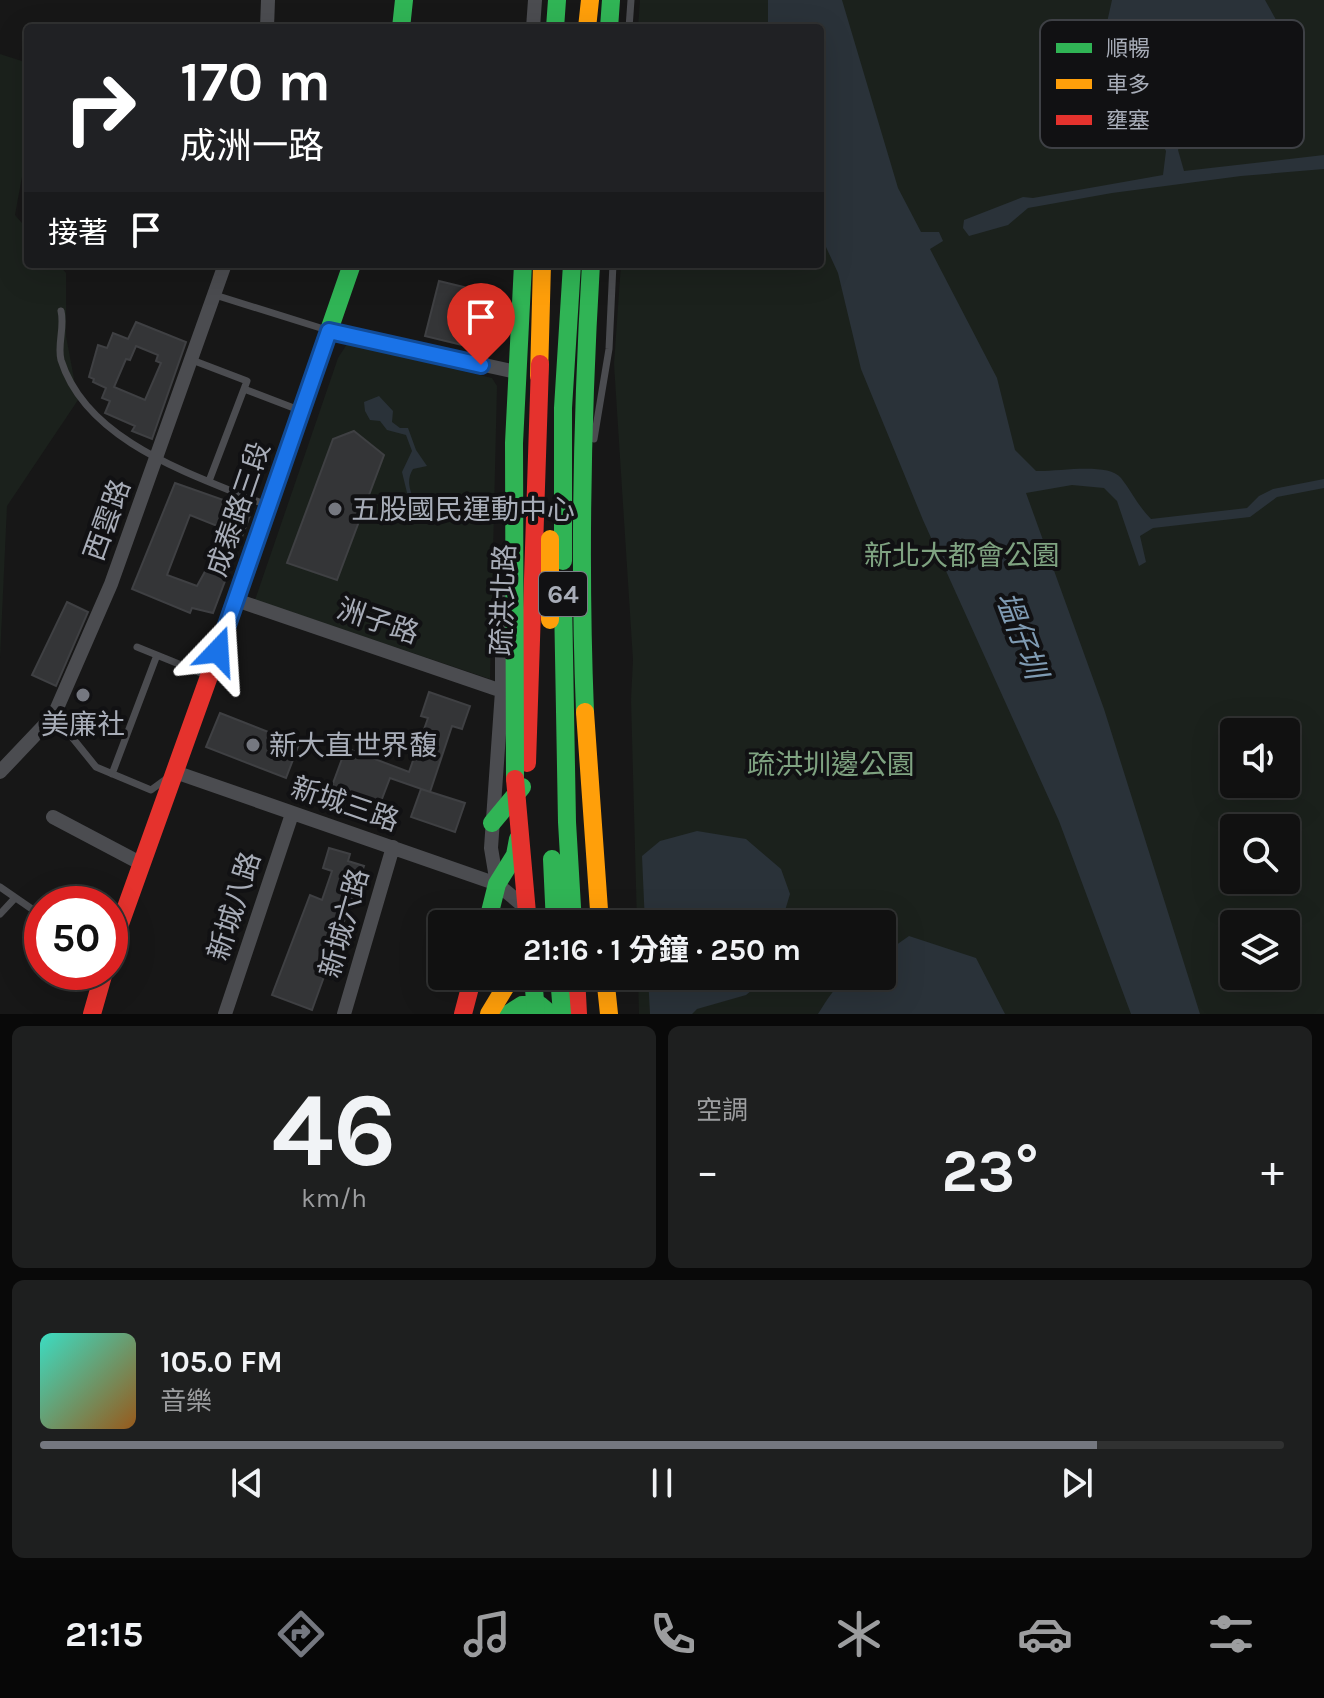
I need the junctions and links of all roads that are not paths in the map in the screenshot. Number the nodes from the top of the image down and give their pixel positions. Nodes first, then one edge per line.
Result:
1 (268, 0) edge
2 (404, 0) edge
3 (535, 0) edge
4 (544, 0) edge
5 (557, 0) edge
6 (568, 0) edge
7 (578, 0) edge
8 (590, 0) edge
9 (605, 0) edge
10 (611, 0) edge
11 (620, 0) edge
12 (631, 0) edge
13 (267, 24) edge
14 (401, 24) edge
15 (533, 24) edge
16 (542, 24) edge
17 (555, 24) edge
18 (566, 24) edge
19 (576, 24) edge
20 (587, 24) edge
21 (602, 24) edge
22 (609, 24) edge
23 (618, 24) edge
24 (629, 24) edge
25 (224, 268) edge
26 (351, 268) edge
27 (520, 268) edge
28 (520, 268) edge
29 (545, 268) edge
30 (559, 268) edge
31 (572, 268) edge
32 (582, 268) edge
33 (591, 268) edge
34 (601, 268) edge
35 (613, 268) edge
36 (215, 295) junction
37 (61, 311) dead end
38 (329, 331) junction
39 (192, 360) junction
40 (512, 371) junction
41 (244, 389) junction
42 (301, 411) junction
43 (577, 415) junction
44 (593, 443) dead end
45 (157, 459) junction
46 (209, 481) junction
47 (268, 506) junction
48 (236, 600) junction
49 (137, 647) dead end
50 (157, 655) junction
51 (593, 663) dead end
52 (208, 676) junction
53 (502, 691) junction
54 (54, 715) junction
55 (0, 772) edge
56 (175, 772) junction
57 (112, 774) junction
58 (527, 780) junction
59 (581, 804) dead end
60 (292, 814) junction
61 (53, 817) dead end
62 (492, 823) junction
63 (393, 847) junction
64 (142, 864) junction
65 (497, 884) junction
66 (0, 887) edge
67 (15, 898) junction
68 (128, 902) edge
69 (24, 904) edge
70 (490, 910) edge
71 (527, 910) edge
72 (540, 910) edge
73 (543, 910) edge
74 (548, 910) edge
75 (572, 910) edge
76 (599, 910) edge
77 (0, 914) edge
78 (99, 990) edge
79 (469, 990) edge
80 (504, 990) edge
81 (534, 990) edge
82 (559, 990) edge
83 (577, 990) edge
84 (606, 990) edge
85 (92, 1014) edge
86 (225, 1014) edge
87 (344, 1014) edge
88 (463, 1014) edge
89 (489, 1014) edge
90 (508, 1014) edge
91 (536, 1014) edge
92 (550, 1014) edge
93 (560, 1014) edge
94 (578, 1014) edge
95 (609, 1014) edge

1 - 13 street
2 - 14 main road
3 - 15 street
4 - 16 main road
5 - 17 main road
6 - 18 main road
7 - 19 main road
8 - 20 main road
9 - 21 main road
10 - 22 main road
11 - 23 main road
12 - 24 lane
25 - 36 street, 西雲路
26 - 38 main road, 成泰路三段
27 - 40 street, 疏洪北路
28 - 72 main road, bridge
29 - 58 main road, 疏洪北路
30 - 73 main road, 64, bridge
31 - 75 main road, 64, bridge
32 - 43 main road
33 - 76 main road, bridge
34 - 43 main road
35 - 44 lane
36 - 38 lane
36 - 39 street, 西雲路
37 - 45 lane
38 - 40 street
38 - 42 main road, 成泰路三段
39 - 41 lane
39 - 45 street, 西雲路
40 - 53 street, 疏洪北路
41 - 42 lane
41 - 46 lane
42 - 47 main road, 成泰路三段
43 - 74 main road
45 - 46 lane
45 - 54 street, 西雲路
46 - 47 lane
47 - 48 main road, 成泰路三段
48 - 52 main road, 成泰路三段
48 - 53 street, 洲子路
49 - 50 lane
50 - 52 lane
50 - 57 lane
51 - 59 lane
52 - 56 main road, 成泰路三段
53 - 62 street, 疏洪北路
54 - 55 street, 西雲路
54 - 57 lane
56 - 57 lane
56 - 60 street, 新城三路
56 - 64 main road, 成泰路三段
58 - 62 main road
58 - 65 main road, 疏洪北路
60 - 63 street, 新城三路
60 - 86 street, 新城八路
61 - 64 street
62 - 65 street, 疏洪北路
63 - 65 street, 新城三路
63 - 87 street, 新城六路
64 - 68 main road, 成泰路三段
65 - 70 main road
65 - 71 street
66 - 67 lane
67 - 69 lane
67 - 77 lane
78 - 85 main road
79 - 88 main road
80 - 89 main road
81 - 91 main road, bridge
82 - 93 main road, bridge
83 - 94 main road
84 - 95 main road
90 - 92 main road

